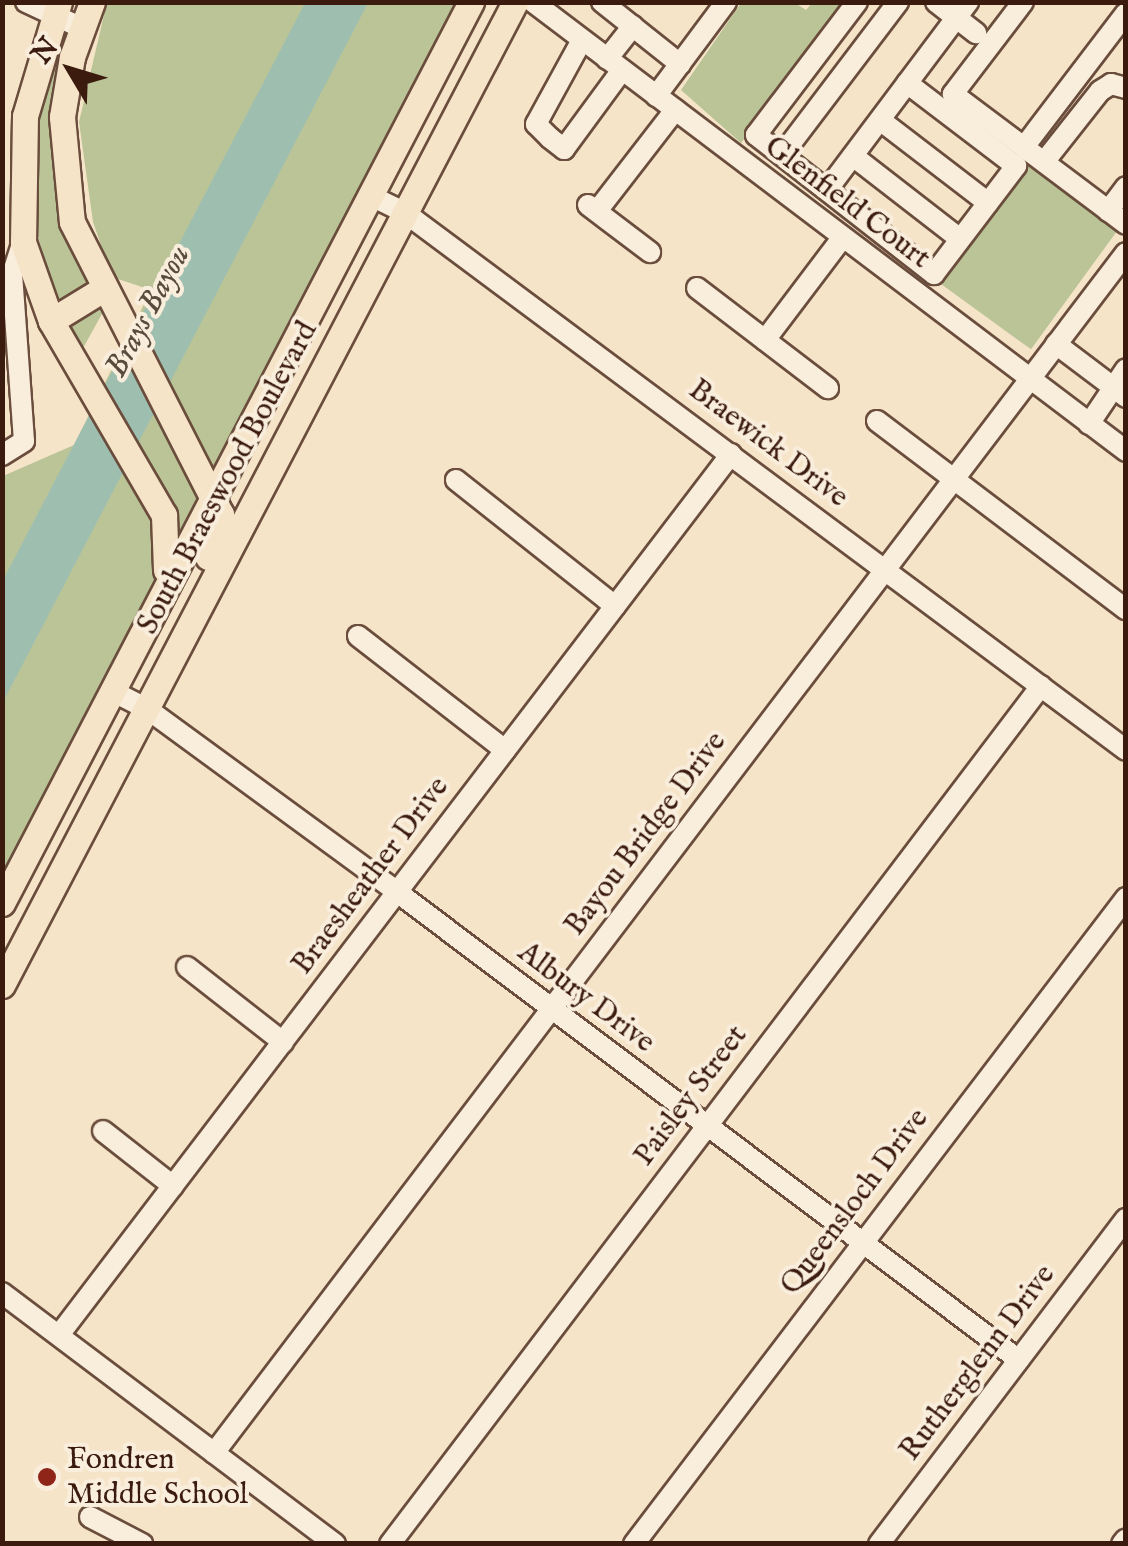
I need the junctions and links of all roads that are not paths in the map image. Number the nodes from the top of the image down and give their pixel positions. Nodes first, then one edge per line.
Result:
1 (26, 2) edge
2 (92, 2) edge
3 (472, 2) edge
4 (515, 2) edge
5 (533, 2) edge
6 (602, 2) edge
7 (726, 2) edge
8 (857, 2) edge
9 (898, 2) edge
10 (936, 2) edge
11 (1022, 2) edge
12 (56, 8) edge
13 (962, 10) edge
14 (1126, 13) edge
15 (633, 26) junction
16 (82, 28) junction
17 (976, 33) dead end
18 (582, 40) junction
19 (680, 64) junction
20 (615, 65) junction
21 (907, 83) junction
22 (1126, 88) edge
23 (656, 96) junction
24 (675, 110) junction
25 (880, 120) junction
26 (1024, 147) junction
27 (782, 155) junction
28 (852, 156) junction
29 (1044, 162) junction
30 (1126, 187) edge
31 (827, 190) junction
32 (369, 195) junction
33 (988, 203) junction
34 (1108, 211) junction
35 (404, 212) junction
36 (1126, 224) edge
37 (843, 237) junction
38 (960, 239) junction
39 (23, 242) junction
40 (650, 252) dead end
41 (1126, 253) edge
42 (697, 288) dead end
43 (109, 298) junction
44 (51, 321) junction
45 (20, 334) junction
46 (765, 340) junction
47 (1056, 344) junction
48 (1126, 369) edge
49 (1030, 378) junction
50 (828, 388) dead end
51 (1119, 392) edge
52 (877, 421) dead end
53 (1090, 424) junction
54 (189, 442) junction
55 (240, 442) junction
56 (1126, 451) edge
57 (732, 454) junction
58 (2, 455) edge
59 (456, 480) dead end
60 (960, 484) junction
61 (213, 495) junction
62 (884, 569) junction
63 (160, 594) junction
64 (615, 606) junction
65 (1126, 609) edge
66 (358, 636) dead end
67 (180, 637) junction
68 (1040, 686) junction
69 (112, 691) junction
70 (146, 708) junction
71 (505, 750) junction
72 (1126, 750) edge
73 (398, 892) junction
74 (1126, 898) edge
75 (2, 903) edge
76 (9, 956) edge
77 (188, 967) dead end
78 (2, 986) edge
79 (552, 1009) junction
80 (283, 1042) junction
81 (705, 1126) junction
82 (103, 1131) dead end
83 (173, 1186) junction
84 (1126, 1219) edge
85 (862, 1242) junction
86 (2, 1293) edge
87 (59, 1335) junction
88 (1019, 1360) junction
89 (214, 1452) junction
90 (90, 1517) dead end
91 (142, 1544) edge
92 (335, 1544) edge
93 (390, 1544) edge
94 (634, 1544) edge
95 (879, 1544) edge

1 - 12 street
2 - 16 main road
3 - 32 main road, South Braeswood Boulevard
4 - 35 main road, South Braeswood Boulevard
5 - 18 street, Glenfield Court
6 - 15 street
7 - 19 street
8 - 27 street
9 - 27 street
10 - 13 street
11 - 26 street
12 - 16 street
12 - 39 main road
13 - 17 street
13 - 21 street
14 - 26 street
15 - 19 street
15 - 20 street
16 - 43 main road
18 - 20 street, Glenfield Court
18 - 20 street
19 - 23 street
20 - 23 street, Glenfield Court
21 - 25 street
21 - 33 street
22 - 29 street
23 - 24 street, Glenfield Court
24 - 37 street, Glenfield Court
24 - 40 street
25 - 28 street
25 - 33 street
26 - 29 street
27 - 31 street
28 - 31 street
28 - 38 street
29 - 34 street
30 - 34 street
31 - 38 street
32 - 35 street, Braewick Drive
32 - 55 main road, South Braeswood Boulevard
33 - 38 street
34 - 36 street
35 - 57 street, Braewick Drive
35 - 67 main road, South Braeswood Boulevard
37 - 46 street
37 - 49 street, Glenfield Court
39 - 44 main road
39 - 45 street
41 - 47 street, Bayou Bridge Drive
42 - 46 street
43 - 44 main road
43 - 54 main road
44 - 45 street
44 - 63 main road
45 - 58 street
46 - 50 street
47 - 49 street, Bayou Bridge Drive
47 - 51 street
48 - 51 street
49 - 53 street, Glenfield Court
49 - 60 street, Bayou Bridge Drive
51 - 53 street
52 - 60 street
53 - 56 street, Glenfield Court
54 - 55 main road
54 - 61 main road
55 - 61 main road, South Braeswood Boulevard
57 - 62 street, Braewick Drive
57 - 64 street, Braesheather Drive
59 - 64 street
60 - 62 street, Bayou Bridge Drive
60 - 65 street
61 - 63 main road, South Braeswood Boulevard
61 - 67 main road
62 - 68 street, Braewick Drive
62 - 79 street, Bayou Bridge Drive
63 - 69 main road, South Braeswood Boulevard
64 - 71 street, Braesheather Drive
66 - 71 street
67 - 70 main road, South Braeswood Boulevard
68 - 72 street, Braewick Drive
68 - 81 street, Paisley Street
69 - 70 street, Albury Drive
69 - 75 main road, South Braeswood Boulevard
70 - 73 street, Albury Drive
70 - 76 main road, South Braeswood Boulevard
71 - 73 street, Braesheather Drive
73 - 79 street, Albury Drive
73 - 80 street, Braesheather Drive
74 - 85 street, Queensloch Drive
76 - 78 main road, South Braeswood Boulevard
77 - 80 street
79 - 81 street, Albury Drive
79 - 89 street, Bayou Bridge Drive
80 - 83 street, Braesheather Drive
81 - 85 street, Albury Drive
81 - 93 street, Paisley Street
82 - 83 street
83 - 87 street, Braesheather Drive
84 - 88 street, Rutherglenn Drive
85 - 88 street, Albury Drive
85 - 94 street, Queensloch Drive
86 - 87 street
87 - 89 street
88 - 95 street, Rutherglenn Drive
89 - 92 street
90 - 91 street

